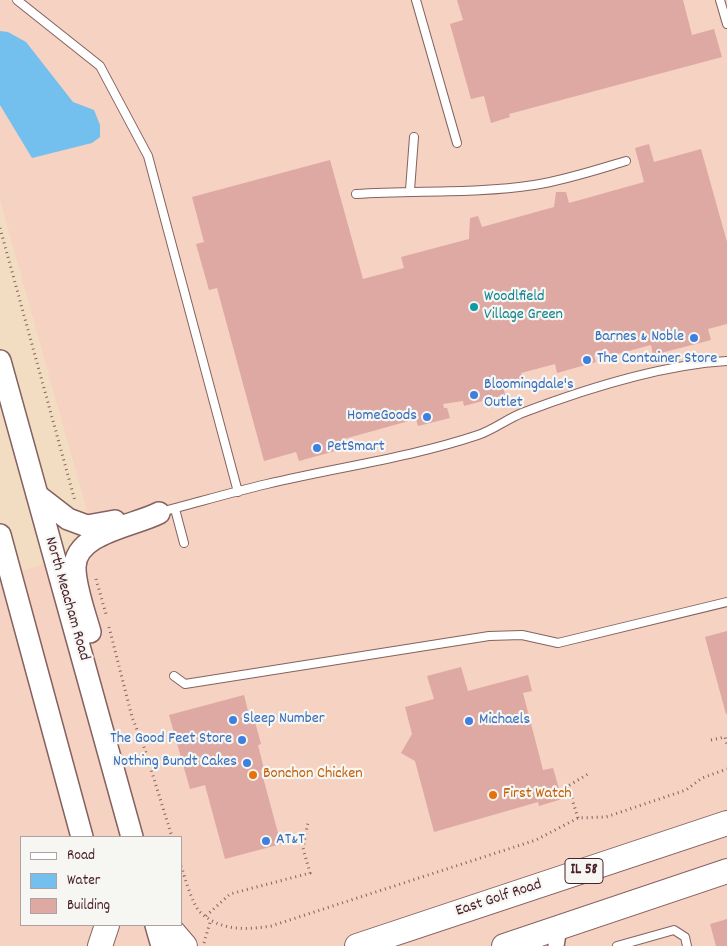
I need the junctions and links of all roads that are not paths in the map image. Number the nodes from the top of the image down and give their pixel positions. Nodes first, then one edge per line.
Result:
1 (17, 0) edge
2 (416, 0) edge
3 (720, 0) edge
4 (727, 24) edge
5 (414, 137) dead end
6 (457, 143) dead end
7 (626, 161) dead end
8 (410, 190) junction
9 (356, 194) dead end
10 (0, 361) edge
11 (727, 361) edge
12 (238, 492) junction
13 (37, 495) junction
14 (167, 511) junction
15 (0, 535) edge
16 (184, 543) dead end
17 (727, 602) edge
18 (174, 676) dead end
19 (106, 744) junction
20 (727, 823) edge
21 (82, 836) edge
22 (132, 836) edge
23 (727, 871) edge
24 (107, 926) edge
25 (107, 926) edge
26 (156, 926) edge
27 (168, 926) edge
28 (558, 937) edge
29 (512, 945) edge
30 (100, 946) edge
31 (113, 946) edge
32 (162, 946) edge
33 (185, 946) edge
34 (356, 946) edge
35 (617, 946) edge
36 (687, 946) edge

1 - 12 lane
2 - 6 lane
3 - 4 lane
5 - 8 lane
7 - 8 lane
8 - 9 lane
10 - 13 main road, North Meacham Road
11 - 12 lane
12 - 14 lane
13 - 14 main road
13 - 19 main road, North Meacham Road
14 - 16 lane
14 - 19 main road
15 - 21 main road
17 - 18 lane
19 - 22 main road, North Meacham Road
20 - 34 main road, East Golf Road / IL 58
23 - 28 main road
24 - 30 main road
25 - 31 main road
26 - 32 main road
27 - 33 main road
28 - 29 main road
35 - 36 lane

